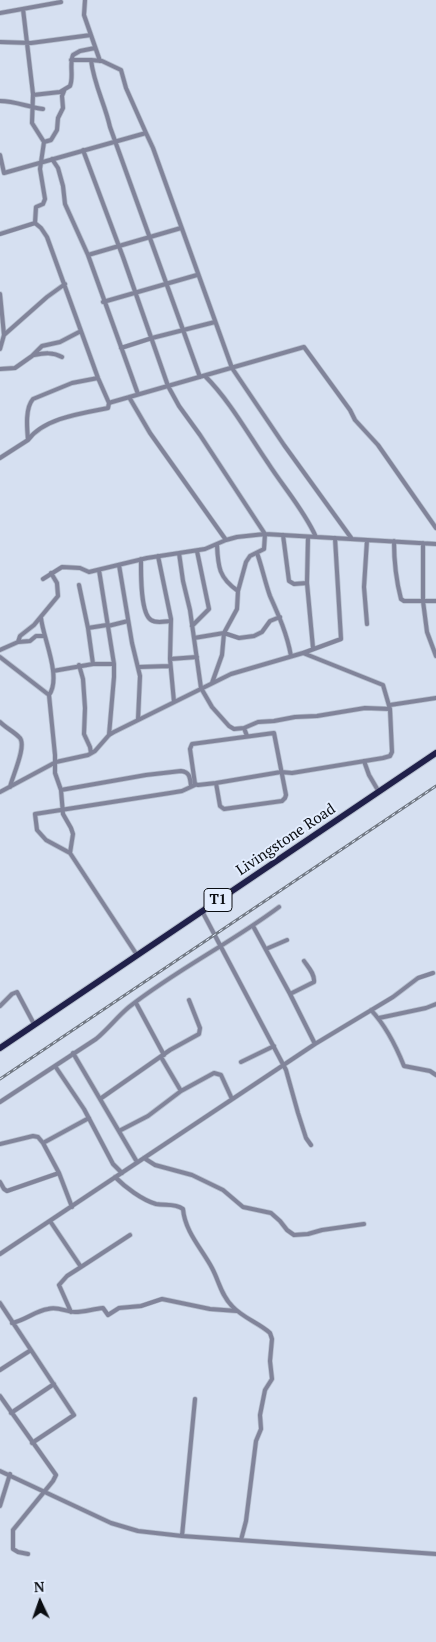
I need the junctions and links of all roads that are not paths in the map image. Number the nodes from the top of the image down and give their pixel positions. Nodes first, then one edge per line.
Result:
1 (85, 0) edge
2 (61, 2) dead end
3 (24, 9) junction
4 (0, 14) edge
5 (91, 34) junction
6 (0, 42) edge
7 (27, 42) junction
8 (95, 48) junction
9 (71, 60) junction
10 (91, 60) junction
11 (100, 61) junction
12 (64, 91) junction
13 (33, 95) junction
14 (0, 101) edge
15 (32, 108) junction
16 (43, 109) dead end
17 (146, 132) junction
18 (44, 142) junction
19 (116, 142) junction
20 (84, 150) junction
21 (0, 155) edge
22 (52, 159) junction
23 (40, 163) junction
24 (2, 173) edge
25 (35, 223) junction
26 (181, 228) junction
27 (0, 234) edge
28 (149, 236) junction
29 (119, 246) junction
30 (88, 255) junction
31 (197, 275) junction
32 (64, 284) junction
33 (166, 284) junction
34 (136, 293) junction
35 (0, 294) edge
36 (103, 302) junction
37 (214, 322) junction
38 (81, 331) junction
39 (183, 331) junction
40 (4, 335) junction
41 (152, 338) junction
42 (121, 348) junction
43 (0, 349) edge
44 (34, 354) junction
45 (62, 358) dead end
46 (232, 368) junction
47 (0, 369) edge
48 (205, 376) junction
49 (200, 377) junction
50 (98, 378) junction
51 (168, 386) junction
52 (138, 394) junction
53 (129, 397) junction
54 (109, 403) junction
55 (28, 440) junction
56 (0, 458) edge
57 (436, 528) edge
58 (265, 534) junction
59 (283, 535) junction
60 (308, 537) junction
61 (316, 537) junction
62 (335, 538) junction
63 (352, 539) junction
64 (226, 540) junction
65 (367, 540) junction
66 (394, 542) junction
67 (423, 543) junction
68 (436, 544) edge
69 (217, 545) junction
70 (197, 550) junction
71 (179, 553) junction
72 (258, 553) junction
73 (158, 556) junction
74 (141, 559) junction
75 (119, 565) junction
76 (99, 570) junction
77 (51, 573) junction
78 (43, 579) dead end
79 (307, 583) junction
80 (79, 585) dead end
81 (238, 591) junction
82 (423, 601) junction
83 (436, 601) edge
84 (280, 617) junction
85 (41, 618) junction
86 (171, 620) junction
87 (128, 622) junction
88 (367, 624) dead end
89 (108, 625) junction
90 (192, 626) junction
91 (88, 628) junction
92 (224, 633) junction
93 (44, 636) junction
94 (194, 638) junction
95 (18, 642) junction
96 (314, 648) junction
97 (0, 650) edge
98 (303, 653) junction
99 (291, 656) junction
100 (436, 656) edge
101 (0, 657) edge
102 (196, 657) junction
103 (170, 659) junction
104 (93, 664) junction
105 (114, 664) junction
106 (79, 665) junction
107 (170, 666) junction
108 (139, 667) junction
109 (53, 671) junction
110 (212, 683) junction
111 (201, 688) junction
112 (49, 695) junction
113 (436, 698) edge
114 (174, 702) junction
115 (390, 707) junction
116 (138, 720) junction
117 (0, 722) edge
118 (244, 728) junction
119 (109, 735) junction
120 (247, 736) junction
121 (92, 753) junction
122 (436, 753) edge
123 (364, 761) junction
124 (56, 762) junction
125 (281, 772) junction
126 (216, 782) junction
127 (193, 785) junction
128 (10, 787) junction
129 (61, 790) junction
130 (0, 792) edge
131 (379, 792) junction
132 (62, 811) junction
133 (70, 853) junction
134 (278, 907) dead end
135 (202, 911) junction
136 (253, 926) junction
137 (287, 940) dead end
138 (220, 947) junction
139 (266, 949) junction
140 (137, 955) junction
141 (304, 961) dead end
142 (434, 973) dead end
143 (290, 994) junction
144 (190, 1000) dead end
145 (136, 1003) junction
146 (436, 1004) edge
147 (0, 1006) edge
148 (371, 1010) junction
149 (379, 1018) junction
150 (34, 1024) junction
151 (315, 1044) junction
152 (274, 1046) junction
153 (0, 1048) edge
154 (73, 1053) junction
155 (163, 1056) junction
156 (241, 1062) dead end
157 (283, 1065) junction
158 (55, 1066) junction
159 (436, 1075) edge
160 (182, 1091) junction
161 (100, 1099) junction
162 (232, 1099) junction
163 (0, 1102) edge
164 (88, 1118) junction
165 (119, 1131) junction
166 (43, 1143) junction
167 (0, 1144) edge
168 (311, 1146) dead end
169 (144, 1158) junction
170 (137, 1162) junction
171 (59, 1173) junction
172 (122, 1173) junction
173 (115, 1177) junction
174 (0, 1182) edge
175 (72, 1207) junction
176 (50, 1221) junction
177 (364, 1224) dead end
178 (130, 1235) dead end
179 (0, 1254) edge
180 (81, 1267) junction
181 (0, 1303) edge
182 (237, 1311) junction
183 (71, 1312) junction
184 (12, 1323) junction
185 (31, 1350) junction
186 (0, 1370) edge
187 (54, 1384) junction
188 (0, 1396) edge
189 (195, 1399) dead end
190 (11, 1412) junction
191 (32, 1443) junction
192 (0, 1470) edge
193 (10, 1474) junction
194 (44, 1491) junction
195 (0, 1506) edge
196 (182, 1536) junction
197 (241, 1540) junction
198 (28, 1554) dead end
199 (436, 1554) edge

1 - 5 street
2 - 3 street
3 - 4 street
3 - 7 street
5 - 7 street
5 - 8 street
6 - 7 street
7 - 13 street
8 - 9 street
8 - 11 street
9 - 10 street
9 - 12 street
10 - 11 street
10 - 19 street
11 - 17 street
12 - 13 street
12 - 18 street
13 - 15 street
14 - 15 street
15 - 16 street
15 - 18 street
17 - 19 street
17 - 26 street
18 - 23 street
19 - 20 street
19 - 28 street
20 - 22 street
20 - 29 street
21 - 24 street
22 - 23 street
22 - 30 street
23 - 24 street
23 - 25 street
25 - 27 street
25 - 32 street
26 - 28 street
26 - 31 street
28 - 29 street
28 - 33 street
29 - 30 street
29 - 34 street
30 - 36 street
31 - 33 street
31 - 37 street
32 - 38 street
32 - 40 street
33 - 34 street
33 - 39 street
34 - 36 street
34 - 41 street
35 - 40 street
36 - 42 street
37 - 39 street
37 - 46 street
38 - 44 street
38 - 50 street
39 - 41 street
39 - 49 street
40 - 43 street
41 - 42 street
41 - 51 street
42 - 52 street
44 - 45 street
44 - 47 street
46 - 48 street
46 - 57 street
46 - 63 street
48 - 49 street
48 - 61 street
49 - 51 street
50 - 54 street
50 - 55 street
51 - 52 street
51 - 58 street
52 - 53 street
53 - 54 street
53 - 64 street
54 - 55 street
55 - 56 street
58 - 59 street
58 - 64 street
58 - 72 street
59 - 60 street
59 - 79 street
60 - 61 street
60 - 79 street
61 - 62 street
62 - 63 street
62 - 96 street
63 - 65 street
64 - 69 street
65 - 66 street
65 - 88 street
66 - 67 street
66 - 82 street
67 - 68 street
67 - 82 street
69 - 70 street
69 - 81 street
70 - 71 street
70 - 90 street
71 - 73 street
71 - 90 street
72 - 81 street
72 - 84 street
73 - 74 street
73 - 86 street
74 - 75 street
74 - 86 street
75 - 76 street
75 - 87 street
76 - 77 street
76 - 89 street
77 - 78 street
77 - 85 street
79 - 96 street
80 - 91 street
81 - 92 street
82 - 83 street
82 - 100 street
84 - 92 street
84 - 99 street
85 - 93 street
85 - 95 street
86 - 103 street
87 - 89 street
87 - 108 street
89 - 91 street
89 - 105 street
90 - 94 street
91 - 104 street
92 - 94 street
92 - 110 street
93 - 95 street
93 - 109 street
94 - 102 street
95 - 97 street
96 - 98 street
98 - 99 street
98 - 115 street
99 - 110 street
101 - 112 street
102 - 103 street
102 - 111 street
103 - 107 street
104 - 105 street
104 - 106 street
105 - 119 street
106 - 109 street
106 - 121 street
107 - 108 street
107 - 114 street
108 - 116 street
109 - 112 street
110 - 111 street
111 - 114 street
111 - 118 street
112 - 124 street
113 - 115 street
114 - 116 street
115 - 118 street
115 - 123 street
116 - 119 street
117 - 128 street
118 - 120 street
119 - 121 street
120 - 125 street
120 - 127 street
121 - 124 street
122 - 131 highway, Livingstone Road / T1
123 - 125 street
123 - 131 street
124 - 128 street
124 - 129 street
125 - 126 street
125 - 126 street
126 - 127 street
127 - 129 street
127 - 132 street
128 - 130 street
129 - 132 street
131 - 135 highway, Livingstone Road / T1
132 - 133 street
132 - 133 street
133 - 140 street
134 - 136 street
135 - 138 street
135 - 140 highway, Livingstone Road / T1
136 - 138 street
136 - 139 street
137 - 139 street
138 - 145 street
138 - 152 street
139 - 143 street
140 - 150 highway, Livingstone Road / T1
141 - 143 street
142 - 148 street
143 - 151 street
144 - 155 street
145 - 154 street
145 - 155 street
146 - 149 street
147 - 150 street
148 - 149 street
148 - 151 street
149 - 159 street
150 - 153 highway, Livingstone Road / T1
151 - 157 street
152 - 156 street
152 - 157 street
154 - 158 street
154 - 161 street
155 - 160 street
155 - 161 street
157 - 162 street
157 - 168 street
158 - 163 street
158 - 164 street
160 - 162 street
160 - 165 street
161 - 165 street
162 - 169 street
164 - 166 street
164 - 172 street
165 - 170 street
166 - 167 street
166 - 171 street
169 - 170 street
169 - 177 street
170 - 172 street
171 - 174 street
171 - 175 street
172 - 173 street
173 - 175 street
173 - 182 street
175 - 176 street
176 - 179 street
176 - 180 street
178 - 180 street
180 - 183 street
181 - 184 street
182 - 183 street
182 - 197 street
183 - 184 street
184 - 185 street
185 - 186 street
185 - 187 street
187 - 190 street
187 - 191 street
188 - 190 street
189 - 196 street
190 - 191 street
191 - 194 street
192 - 193 street
193 - 194 street
193 - 195 street
194 - 196 street
194 - 198 street
196 - 197 street
197 - 199 street

